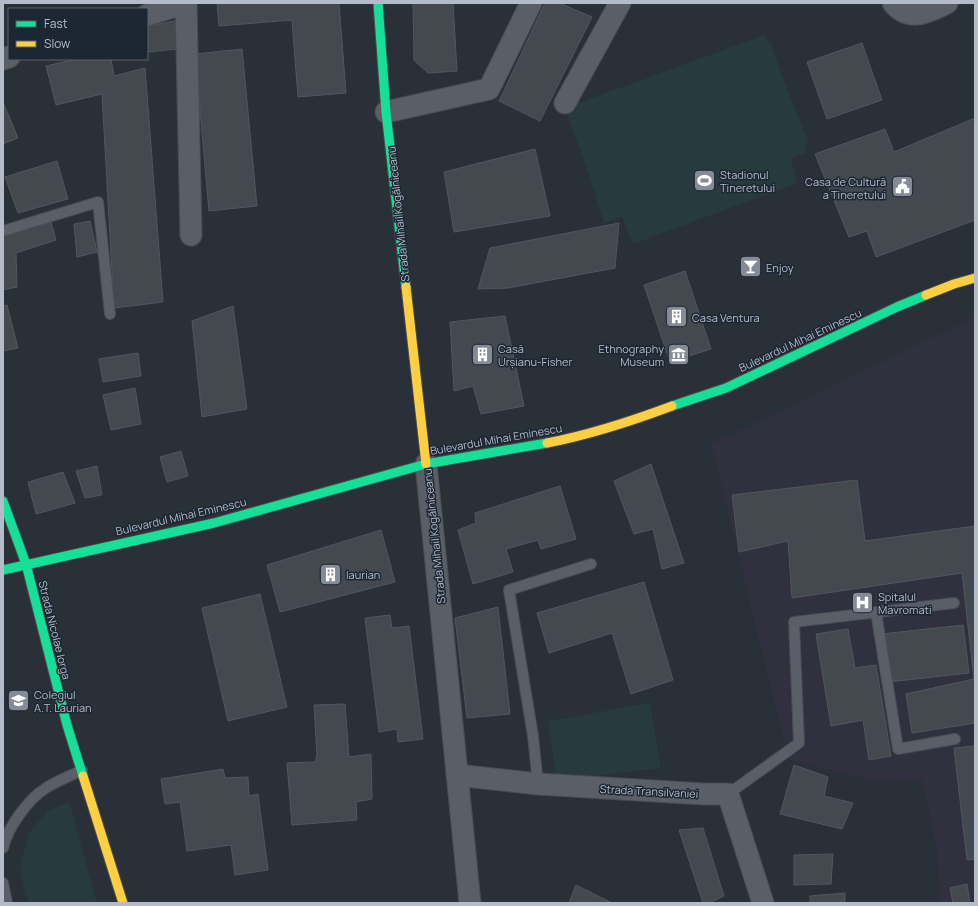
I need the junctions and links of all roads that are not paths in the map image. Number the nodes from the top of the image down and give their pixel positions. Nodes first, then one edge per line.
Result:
1 (186, 3) edge
2 (378, 3) edge
3 (531, 3) edge
4 (620, 3) edge
5 (893, 3) edge
6 (947, 3) edge
7 (148, 15) edge
8 (565, 103) dead end
9 (386, 112) junction
10 (3, 231) edge
11 (191, 235) dead end
12 (975, 278) edge
13 (110, 314) dead end
14 (426, 464) junction
15 (3, 501) edge
16 (26, 564) junction
17 (591, 564) dead end
18 (3, 570) edge
19 (954, 603) dead end
20 (876, 612) junction
21 (956, 739) dead end
22 (82, 770) junction
23 (458, 775) junction
24 (538, 784) junction
25 (728, 794) junction
26 (3, 848) edge
27 (3, 883) edge
28 (7, 903) edge
29 (123, 903) edge
30 (470, 903) edge
31 (763, 903) edge

1 - 7 street
1 - 11 street
2 - 9 main road, Strada Mihail Kogălniceanu
3 - 9 street
4 - 8 street
5 - 6 street
9 - 14 main road, Strada Mihail Kogălniceanu
10 - 13 lane
12 - 14 main road, Bulevardul Mihai Eminescu
14 - 16 main road, Bulevardul Mihai Eminescu
14 - 23 street, Strada Mihail Kogălniceanu
15 - 16 main road, Strada Nicolae Iorga
16 - 18 main road, Bulevardul Mihai Eminescu
16 - 22 main road, Strada Nicolae Iorga
17 - 24 lane
19 - 20 lane
20 - 21 lane
20 - 25 lane
22 - 26 lane
22 - 29 main road, Strada Nicolae Iorga
23 - 24 street, Strada Transilvaniei
23 - 30 street, Strada Mihail Kogălniceanu
24 - 25 street, Strada Transilvaniei
25 - 31 street
27 - 28 lane

